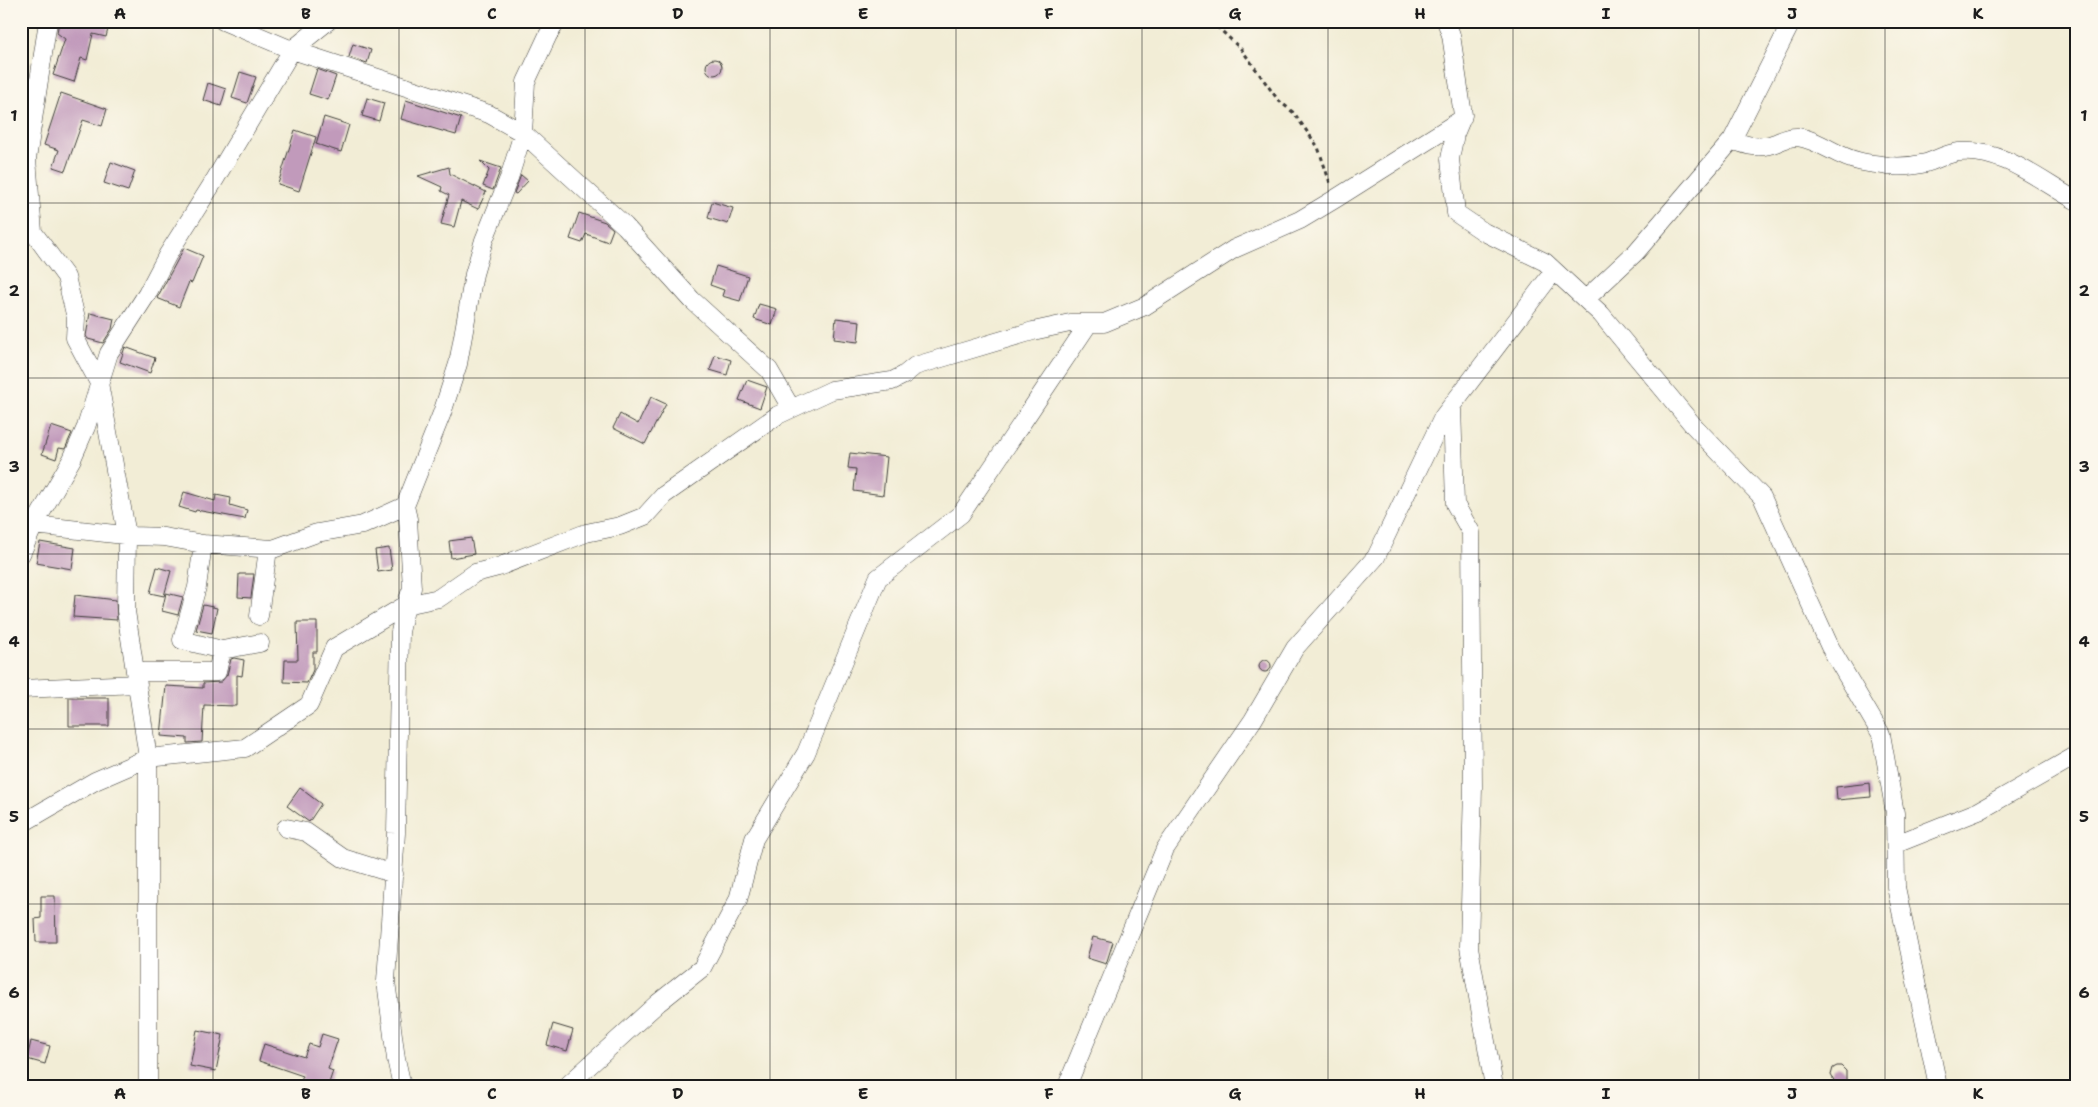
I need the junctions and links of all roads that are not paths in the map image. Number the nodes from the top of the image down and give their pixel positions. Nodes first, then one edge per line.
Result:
1 (48, 21) edge
2 (223, 21) edge
3 (328, 21) edge
4 (557, 21) edge
5 (1446, 21) edge
6 (1792, 21) edge
7 (292, 50) junction
8 (1462, 119) junction
9 (523, 134) junction
10 (1732, 140) junction
11 (2077, 201) edge
12 (1554, 271) junction
13 (1586, 299) junction
14 (1089, 323) junction
15 (99, 383) junction
16 (1452, 406) junction
17 (791, 408) junction
18 (404, 506) junction
19 (34, 525) junction
20 (127, 535) junction
21 (203, 544) junction
22 (268, 548) junction
23 (21, 554) edge
24 (406, 605) junction
25 (259, 616) dead end
26 (260, 643) dead end
27 (222, 650) junction
28 (137, 678) junction
29 (21, 689) edge
30 (2077, 755) edge
31 (148, 758) junction
32 (21, 824) edge
33 (286, 828) dead end
34 (1896, 844) junction
35 (394, 874) junction
36 (148, 1086) edge
37 (402, 1086) edge
38 (567, 1086) edge
39 (1067, 1086) edge
40 (1494, 1086) edge
41 (1938, 1086) edge

1 - 15 street
2 - 7 street
3 - 7 street
4 - 9 street
5 - 8 street
6 - 10 street
7 - 9 street
7 - 15 street
8 - 12 street
8 - 14 street
9 - 17 street
9 - 18 street
10 - 11 street
10 - 13 street
12 - 13 street
12 - 16 street
13 - 34 street
14 - 17 street
14 - 38 street
15 - 19 street
15 - 20 street
16 - 39 street
16 - 40 street
17 - 24 street
18 - 22 street
18 - 24 street
19 - 20 street
19 - 23 street
20 - 21 street
20 - 28 street
21 - 22 street
21 - 27 street
22 - 25 street
24 - 31 street
24 - 35 street
26 - 27 street
27 - 28 street
28 - 29 street
28 - 31 street
30 - 34 street
31 - 32 street
31 - 36 street
33 - 35 street
34 - 41 street
35 - 37 street

